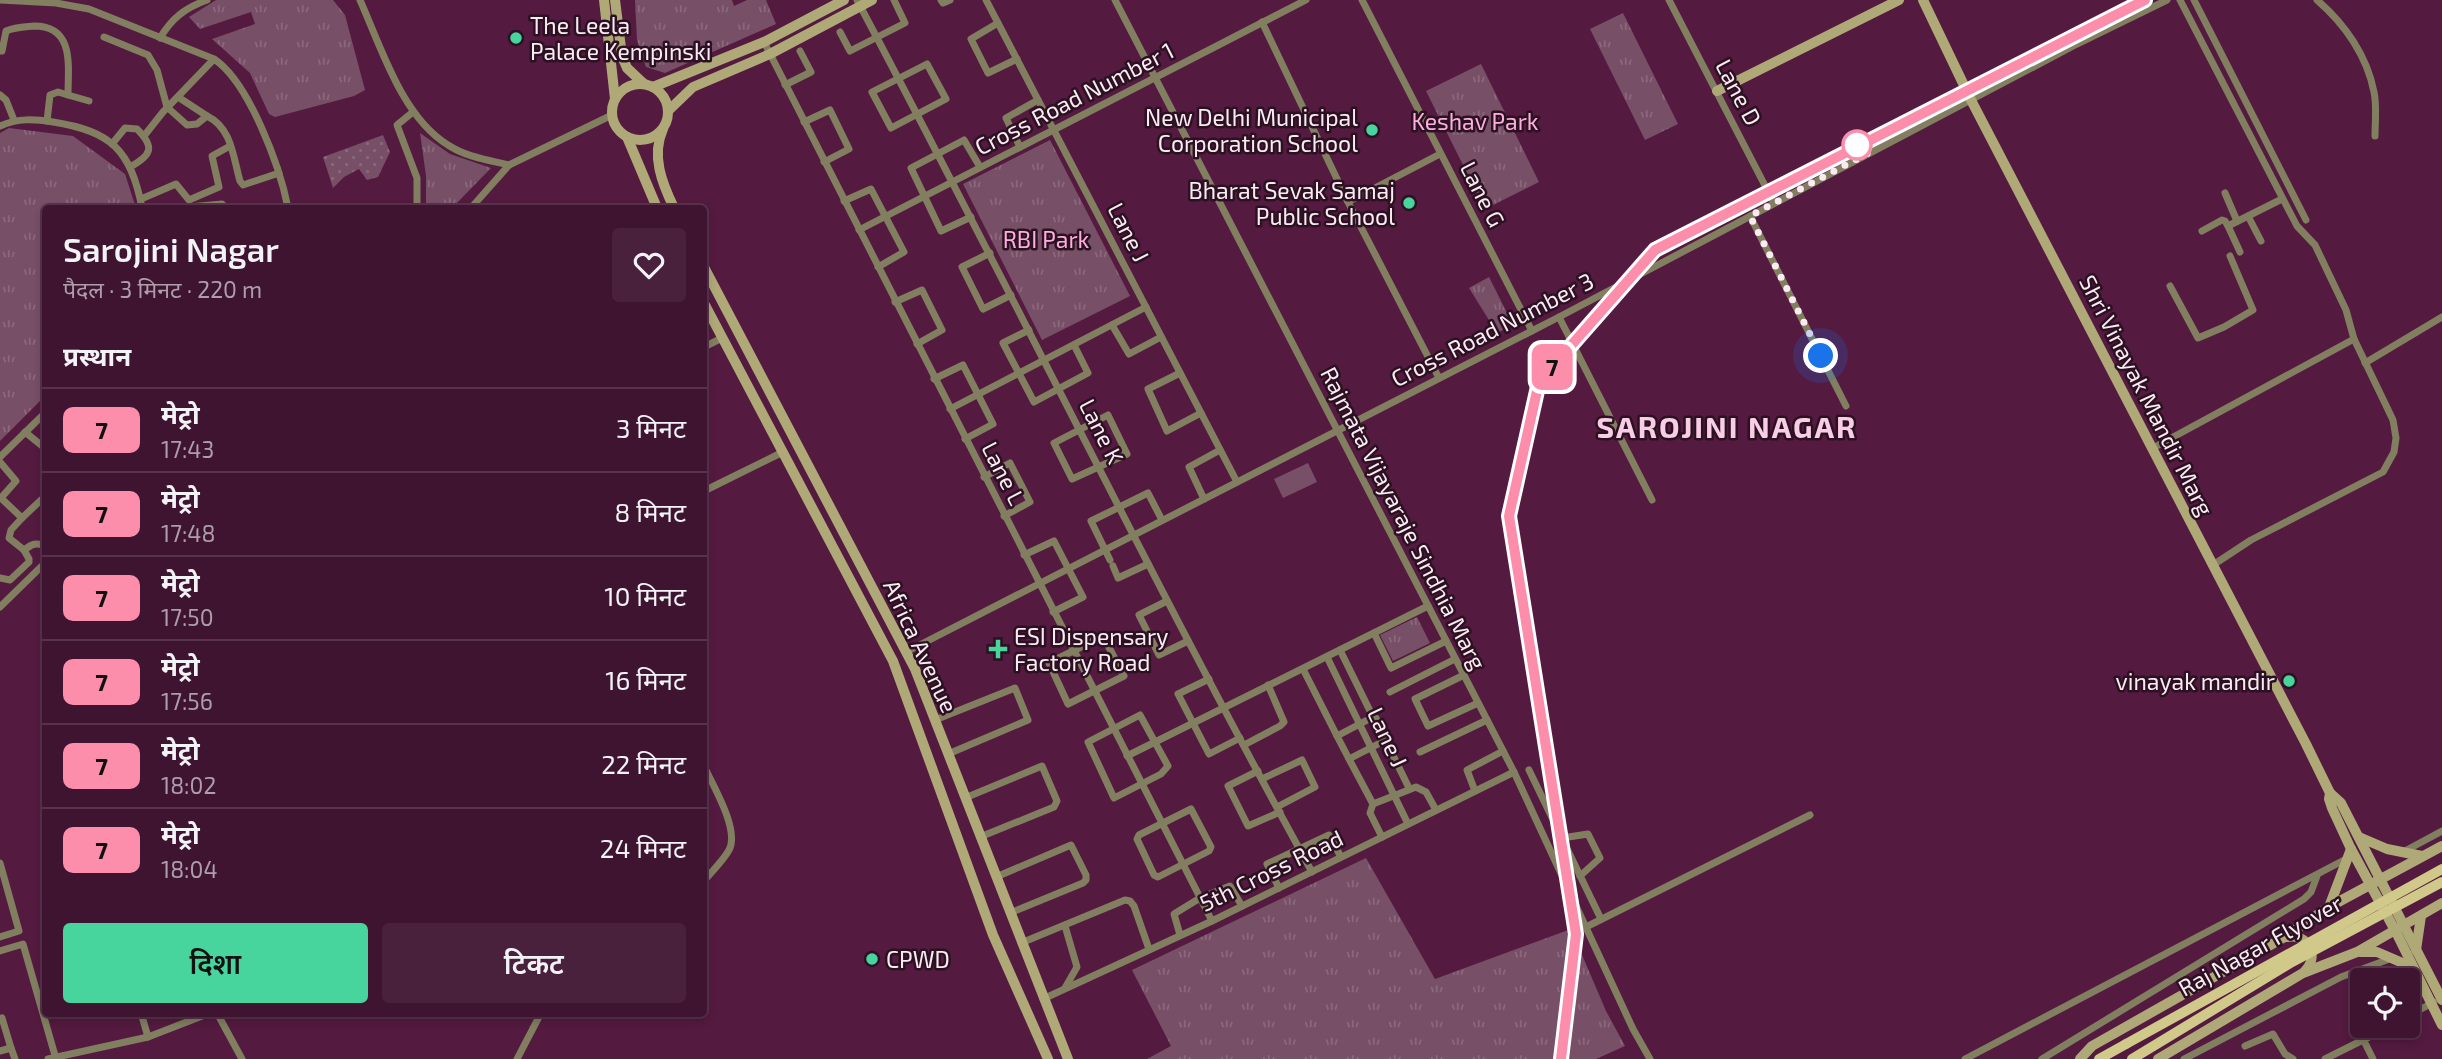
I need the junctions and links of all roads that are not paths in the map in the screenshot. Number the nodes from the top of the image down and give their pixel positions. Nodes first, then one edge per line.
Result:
1 (0, 0) edge
2 (207, 0) edge
3 (360, 0) edge
4 (604, 0) edge
5 (615, 0) edge
6 (844, 0) edge
7 (873, 0) edge
8 (941, 0) edge
9 (950, 0) edge
10 (986, 0) edge
11 (1115, 0) edge
12 (1306, 0) edge
13 (1362, 0) edge
14 (1669, 0) edge
15 (1899, 0) edge
16 (1923, 0) edge
17 (2167, 0) edge
18 (2180, 0) edge
19 (2194, 0) edge
20 (2317, 0) edge
21 (894, 1) edge
22 (859, 3) edge
23 (1262, 22) junction
24 (998, 23) junction
25 (840, 32) dead end
26 (104, 37) dead end
27 (160, 38) junction
28 (877, 38) junction
29 (764, 42) junction
30 (0, 51) edge
31 (800, 51) dead end
32 (769, 54) junction
33 (214, 59) junction
34 (1017, 59) junction
35 (899, 79) junction
36 (1154, 79) junction
37 (648, 85) junction
38 (785, 85) junction
39 (1717, 91) junction
40 (0, 94) edge
41 (68, 95) junction
42 (178, 97) junction
43 (615, 100) junction
44 (1038, 100) junction
45 (1971, 100) junction
46 (89, 101) dead end
47 (167, 107) junction
48 (668, 111) junction
49 (413, 112) junction
50 (612, 115) junction
51 (918, 115) junction
52 (207, 117) junction
53 (14, 120) junction
54 (47, 121) junction
55 (804, 122) junction
56 (665, 125) junction
57 (0, 126) edge
58 (1054, 130) junction
59 (144, 136) junction
60 (627, 136) junction
61 (2375, 136) dead end
62 (112, 144) junction
63 (230, 146) junction
64 (1020, 147) junction
65 (938, 153) junction
66 (1440, 154) junction
67 (824, 162) junction
68 (509, 165) junction
69 (130, 167) junction
70 (980, 167) junction
71 (279, 173) junction
72 (953, 181) junction
73 (2225, 193) dead end
74 (925, 195) junction
75 (141, 199) junction
76 (2282, 199) junction
77 (844, 201) junction
78 (1348, 202) junction
79 (1774, 204) junction
80 (142, 205) edge
81 (189, 205) edge
82 (223, 205) edge
83 (287, 205) edge
84 (417, 205) edge
85 (474, 205) edge
86 (656, 205) edge
87 (673, 205) edge
88 (886, 216) junction
89 (1750, 216) junction
90 (2248, 216) junction
91 (971, 217) junction
92 (2306, 220) dead end
93 (2237, 221) junction
94 (2228, 226) junction
95 (859, 230) junction
96 (2202, 231) dead end
97 (2261, 241) dead end
98 (2240, 252) dead end
99 (990, 253) junction
100 (2230, 256) dead end
101 (877, 267) junction
102 (707, 273) edge
103 (2170, 286) dead end
104 (1011, 295) junction
105 (895, 302) junction
106 (1146, 307) junction
107 (707, 309) edge
108 (1559, 317) junction
109 (2442, 317) edge
110 (1112, 325) junction
111 (1029, 330) junction
112 (1532, 331) junction
113 (1161, 337) junction
114 (722, 338) junction
115 (2354, 339) junction
116 (917, 344) junction
117 (1074, 345) junction
118 (707, 346) edge
119 (1045, 361) junction
120 (2365, 363) junction
121 (1180, 373) junction
122 (1018, 374) junction
123 (1439, 378) junction
124 (934, 379) junction
125 (1059, 390) junction
126 (978, 395) junction
127 (1846, 406) dead end
128 (950, 409) junction
129 (1201, 413) junction
130 (42, 416) edge
131 (1079, 429) junction
132 (1337, 431) junction
133 (25, 432) junction
134 (965, 439) junction
135 (42, 446) edge
136 (2153, 448) junction
137 (1220, 450) junction
138 (783, 452) junction
139 (0, 459) edge
140 (1098, 467) junction
141 (984, 477) junction
142 (1237, 482) junction
143 (707, 490) edge
144 (0, 499) edge
145 (1204, 499) junction
146 (1652, 500) dead end
147 (42, 501) edge
148 (1118, 507) junction
149 (1004, 516) junction
150 (22, 518) junction
151 (1162, 520) junction
152 (1133, 536) junction
153 (42, 544) edge
154 (23, 550) junction
155 (1105, 550) junction
156 (1024, 555) junction
157 (1147, 564) junction
158 (2213, 565) junction
159 (42, 566) edge
160 (1068, 569) junction
161 (0, 578) edge
162 (1039, 584) junction
163 (1167, 601) junction
164 (1428, 606) junction
165 (0, 607) edge
166 (1054, 612) junction
167 (1374, 633) junction
168 (1188, 641) junction
169 (1446, 642) junction
170 (1340, 650) junction
171 (1073, 651) junction
172 (906, 652) junction
173 (1327, 657) junction
174 (1455, 659) junction
175 (1303, 668) junction
176 (1464, 675) junction
177 (1209, 679) junction
178 (1268, 685) junction
179 (1094, 691) junction
180 (1390, 692) dead end
181 (1478, 703) junction
182 (1224, 707) junction
183 (1373, 717) junction
184 (935, 720) junction
185 (1487, 720) junction
186 (1193, 723) junction
187 (1361, 724) junction
188 (1113, 728) junction
189 (1337, 736) junction
190 (1385, 738) junction
191 (1242, 741) junction
192 (1155, 742) junction
193 (1372, 748) junction
194 (1503, 751) junction
195 (1420, 752) dead end
196 (948, 754) junction
197 (1127, 756) junction
198 (1349, 759) junction
199 (1529, 770) dead end
200 (1258, 771) junction
201 (1514, 772) junction
202 (707, 773) edge
203 (1262, 779) junction
204 (1142, 783) junction
205 (1409, 788) junction
206 (1475, 791) junction
207 (2330, 793) junction
208 (1394, 795) junction
209 (965, 798) junction
210 (1373, 804) junction
211 (1278, 809) junction
212 (1436, 810) junction
213 (1810, 815) dead end
214 (1162, 824) junction
215 (1408, 824) junction
216 (2442, 831) edge
217 (980, 837) junction
218 (1381, 837) junction
219 (2359, 837) junction
220 (1562, 838) junction
221 (2442, 846) edge
222 (1299, 849) junction
223 (2403, 852) junction
224 (2349, 853) junction
225 (2423, 856) junction
226 (1341, 857) junction
227 (0, 863) edge
228 (1184, 865) junction
229 (2442, 869) edge
230 (1312, 872) junction
231 (1580, 876) junction
232 (2317, 876) junction
233 (707, 877) edge
234 (996, 877) junction
235 (2374, 882) junction
236 (2442, 882) edge
237 (1279, 888) junction
238 (1200, 898) junction
239 (2442, 903) edge
240 (1242, 905) junction
241 (2329, 907) junction
242 (1010, 913) junction
243 (2421, 916) junction
244 (1601, 919) junction
245 (1212, 921) junction
246 (1065, 926) junction
247 (1586, 927) junction
248 (2399, 927) junction
249 (1180, 935) junction
250 (0, 937) edge
251 (2283, 937) junction
252 (1021, 943) junction
253 (1149, 949) junction
254 (2416, 950) junction
255 (0, 951) edge
256 (2357, 952) junction
257 (2392, 958) junction
258 (2412, 967) junction
259 (2303, 973) junction
260 (1065, 988) junction
261 (1043, 999) junction
262 (2438, 1000) edge
263 (2420, 1010) edge
264 (2239, 1011) junction
265 (42, 1016) edge
266 (1, 1017) edge
267 (42, 1017) edge
268 (142, 1017) edge
269 (200, 1017) edge
270 (219, 1017) edge
271 (539, 1017) edge
272 (2442, 1025) edge
273 (2245, 1026) junction
274 (148, 1037) junction
275 (2369, 1038) edge
276 (2364, 1041) junction
277 (2245, 1046) dead end
278 (11, 1048) junction
279 (0, 1051) edge
280 (53, 1058) edge
281 (15, 1059) edge
282 (242, 1059) edge
283 (517, 1059) edge
284 (1048, 1059) edge
285 (1068, 1059) edge
286 (1650, 1059) edge
287 (1965, 1059) edge
288 (2042, 1059) edge
289 (2080, 1059) edge
290 (2099, 1059) edge
291 (2132, 1059) edge
292 (2158, 1059) edge
293 (2184, 1059) edge
294 (2293, 1059) edge
295 (2325, 1059) edge
296 (2373, 1059) edge

1 - 27 street
2 - 27 street
3 - 49 street
4 - 43 street
5 - 37 street
6 - 29 street
7 - 22 street
8 - 9 street
10 - 24 street, Lane J
11 - 36 street, Rajmata Vijayaraje Sindhia Marg
12 - 23 street, Cross Road Number 1
13 - 66 street, Lane G
14 - 39 street, Lane D
15 - 39 street
16 - 45 street, Shri Vinayak Mandir Marg
17 - 45 street, Cross Road Number 3
18 - 76 street
19 - 92 street
20 - 61 street
21 - 28 street
22 - 28 street, Lane K
22 - 32 street
23 - 36 street, Cross Road Number 1
23 - 78 street
24 - 34 street, Lane J
24 - 34 street
25 - 28 street
26 - 47 street
27 - 33 street
28 - 35 street, Lane K
29 - 32 street, Lane L
29 - 37 street
30 - 41 street
31 - 38 street
32 - 38 street, Lane L
32 - 48 street
33 - 42 street
33 - 71 street
34 - 44 street, Lane J
35 - 51 street, Lane K
35 - 51 street
35 - 51 street
36 - 58 street, Cross Road Number 1
36 - 132 street, Rajmata Vijayaraje Sindhia Marg
37 - 43 street
37 - 48 street
38 - 55 street, Lane L
39 - 79 street, Lane D
40 - 53 street
41 - 46 street
41 - 54 street
42 - 47 street
42 - 52 street
43 - 50 street
44 - 58 street, Lane J
44 - 64 street
45 - 79 street, Cross Road Number 3
45 - 136 street, Shri Vinayak Mandir Marg
47 - 52 street
47 - 59 street
48 - 56 street
49 - 68 street
49 - 84 street
50 - 60 street
50 - 68 street
51 - 65 street, Lane K
52 - 63 street
53 - 54 street
53 - 57 street
54 - 62 street
55 - 67 street, Lane L
55 - 67 street
56 - 60 street
56 - 87 street
58 - 64 street, Cross Road Number 1
58 - 106 street, Lane J
59 - 62 street
59 - 69 street
60 - 86 street
62 - 69 street
63 - 71 street
63 - 81 street
64 - 70 street, Cross Road Number 1
65 - 70 street
65 - 72 street, Lane K
65 - 74 street
66 - 78 street
66 - 112 street, Lane G
67 - 77 street, Lane L
68 - 85 street
69 - 75 street
70 - 72 street, Cross Road Number 1
71 - 83 street
72 - 74 street, Cross Road Number 1
72 - 91 street, Lane K
73 - 93 street
74 - 88 street, Cross Road Number 1
74 - 91 street
75 - 80 street
75 - 81 street
76 - 90 street
76 - 115 street
77 - 88 street
77 - 95 street, Lane L
78 - 123 street
79 - 89 street, Cross Road Number 3
81 - 82 street
88 - 95 street, Cross Road Number 1
88 - 101 street
89 - 108 street, Cross Road Number 3
89 - 127 street
90 - 93 street
90 - 97 street
91 - 99 street, Lane K
93 - 94 street
94 - 96 street
94 - 98 street
95 - 101 street, Lane L
99 - 104 street, Lane K
99 - 104 street
100 - 103 street
101 - 105 street, Lane L
102 - 172 street, Africa Avenue
104 - 111 street, Lane K
105 - 116 street, Lane L
105 - 116 street
106 - 110 street
106 - 113 street, Lane J
107 - 114 street, Africa Avenue
108 - 112 street, Cross Road Number 3
108 - 146 street
109 - 120 street
110 - 113 street
110 - 117 street
111 - 119 street, Lane K
111 - 122 street
112 - 123 street, Cross Road Number 3
113 - 121 street, Lane J
114 - 118 street
114 - 138 street, Africa Avenue
115 - 120 street
115 - 136 street
116 - 124 street, Lane L
117 - 119 street
117 - 125 street
119 - 122 street
119 - 125 street, Lane K
120 - 158 street
121 - 129 street, Lane J
121 - 129 street
122 - 125 street
122 - 126 street
123 - 132 street, Cross Road Number 3
124 - 126 street
124 - 128 street, Lane L
125 - 131 street, Lane K
126 - 128 street
126 - 134 street
128 - 134 street, Lane L
129 - 137 street, Lane J
130 - 133 street
131 - 140 street, Lane K
131 - 140 street
131 - 140 street
132 - 142 street, Cross Road Number 3
132 - 164 street, Rajmata Vijayaraje Sindhia Marg
133 - 135 street
133 - 139 street
134 - 141 street, Lane L
136 - 158 street, Shri Vinayak Mandir Marg
137 - 142 street, Lane J
137 - 145 street
138 - 143 street
138 - 284 street, Africa Avenue
139 - 144 street
140 - 148 street, Lane K
141 - 149 street, Lane L
141 - 149 street
142 - 145 street, Cross Road Number 3
144 - 150 street
145 - 151 street, Cross Road Number 3
147 - 150 street
148 - 151 street
148 - 152 street, Lane K
148 - 155 street
149 - 156 street, Lane L
150 - 154 street
151 - 152 street, Cross Road Number 3
152 - 155 street, Cross Road Number 3
152 - 157 street, Lane K
153 - 154 street
154 - 161 street
155 - 157 street
155 - 160 street, Cross Road Number 3
156 - 160 street
156 - 162 street, Lane L
157 - 163 street, Lane K
158 - 207 street, Shri Vinayak Mandir Marg
159 - 165 street
160 - 162 street, Cross Road Number 3
160 - 166 street
162 - 166 street, Lane L
162 - 172 street, Cross Road Number 3
163 - 168 street, Lane K
163 - 168 street
164 - 167 street
164 - 169 street, Rajmata Vijayaraje Sindhia Marg
166 - 171 street, Lane L
167 - 169 street
167 - 170 street
168 - 177 street, Lane K
169 - 174 street, Rajmata Vijayaraje Sindhia Marg
170 - 173 street
170 - 183 street
171 - 179 street, Lane L
171 - 179 street
171 - 179 street
172 - 184 street, Africa Avenue
173 - 175 street
173 - 187 street, Lane J
174 - 176 street, Rajmata Vijayaraje Sindhia Marg
174 - 180 street
175 - 178 street
175 - 189 street
176 - 181 street, Rajmata Vijayaraje Sindhia Marg
176 - 181 street
177 - 182 street, Lane K
177 - 186 street
178 - 182 street
178 - 191 street
179 - 188 street, Lane L
181 - 185 street, Rajmata Vijayaraje Sindhia Marg
182 - 186 street
182 - 191 street, Lane K
183 - 187 street
183 - 190 street
184 - 196 street, Africa Avenue
184 - 196 street
185 - 194 street, Rajmata Vijayaraje Sindhia Marg
185 - 195 street
186 - 191 street
186 - 192 street
187 - 189 street
187 - 193 street, Lane J
188 - 192 street
188 - 197 street, Lane L
188 - 204 street
189 - 198 street
190 - 193 street
190 - 205 street
191 - 200 street, Lane K
192 - 197 street
192 - 204 street
193 - 198 street
193 - 208 street, Lane J
194 - 201 street, Rajmata Vijayaraje Sindhia Marg
194 - 206 street
196 - 209 street, Africa Avenue
197 - 204 street, Lane L
198 - 210 street
199 - 220 street
200 - 203 street, Lane K
200 - 211 street
201 - 206 street, 5th Cross Road
201 - 247 street, Rajmata Vijayaraje Sindhia Marg
202 - 233 street
203 - 211 street, Lane K
203 - 211 street
204 - 214 street, Lane L
205 - 208 street
205 - 212 street
206 - 212 street, 5th Cross Road
207 - 219 street
207 - 224 street, Shri Vinayak Mandir Marg
208 - 210 street
208 - 215 street, Lane J
209 - 217 street, Africa Avenue
209 - 217 street
210 - 218 street
211 - 222 street, Lane K
212 - 215 street, 5th Cross Road
213 - 244 street
214 - 228 street, Lane L
214 - 228 street
214 - 228 street
215 - 218 street, 5th Cross Road
216 - 223 street
217 - 234 street, Africa Avenue
218 - 226 street, 5th Cross Road
219 - 223 street
219 - 235 street
220 - 231 street
220 - 231 street
221 - 225 street
222 - 226 street
222 - 230 street, Lane K
222 - 237 street
223 - 225 street
224 - 232 street
224 - 235 street, Shri Vinayak Mandir Marg
224 - 241 street
225 - 235 street
226 - 230 street, 5th Cross Road
227 - 250 street
228 - 238 street, Lane L
229 - 290 main road, Raj Nagar Flyover, bridge
230 - 237 street, 5th Cross Road
231 - 244 street
232 - 287 street
232 - 288 street
234 - 242 street, Africa Avenue
234 - 242 street
235 - 241 street
235 - 248 street
236 - 291 main road, Raj Nagar Flyover, bridge
237 - 240 street, 5th Cross Road
238 - 240 street
238 - 245 street, Lane L
238 - 249 street
239 - 243 street
240 - 245 street, 5th Cross Road
241 - 251 street
242 - 252 street, Africa Avenue
243 - 248 street
243 - 254 street
244 - 247 street
245 - 249 street, 5th Cross Road
246 - 252 street
246 - 253 street
246 - 260 street
247 - 286 street, Rajmata Vijayaraje Sindhia Marg
248 - 254 street
248 - 256 street
248 - 258 street
249 - 253 street, 5th Cross Road
251 - 259 street
251 - 289 street
252 - 261 street, Africa Avenue
253 - 260 street, 5th Cross Road
254 - 262 street
255 - 265 street
256 - 257 street
256 - 259 street
257 - 258 street
257 - 273 street
258 - 262 street
259 - 264 street
260 - 261 street, 5th Cross Road
261 - 285 street, Africa Avenue
262 - 263 street
262 - 272 street
264 - 273 street
264 - 292 street
266 - 278 street
267 - 280 street
268 - 274 street
269 - 274 street
270 - 282 street
271 - 283 street
273 - 293 street
274 - 280 street
275 - 276 street
276 - 295 street
276 - 296 street
277 - 294 street
278 - 279 street
278 - 281 street

